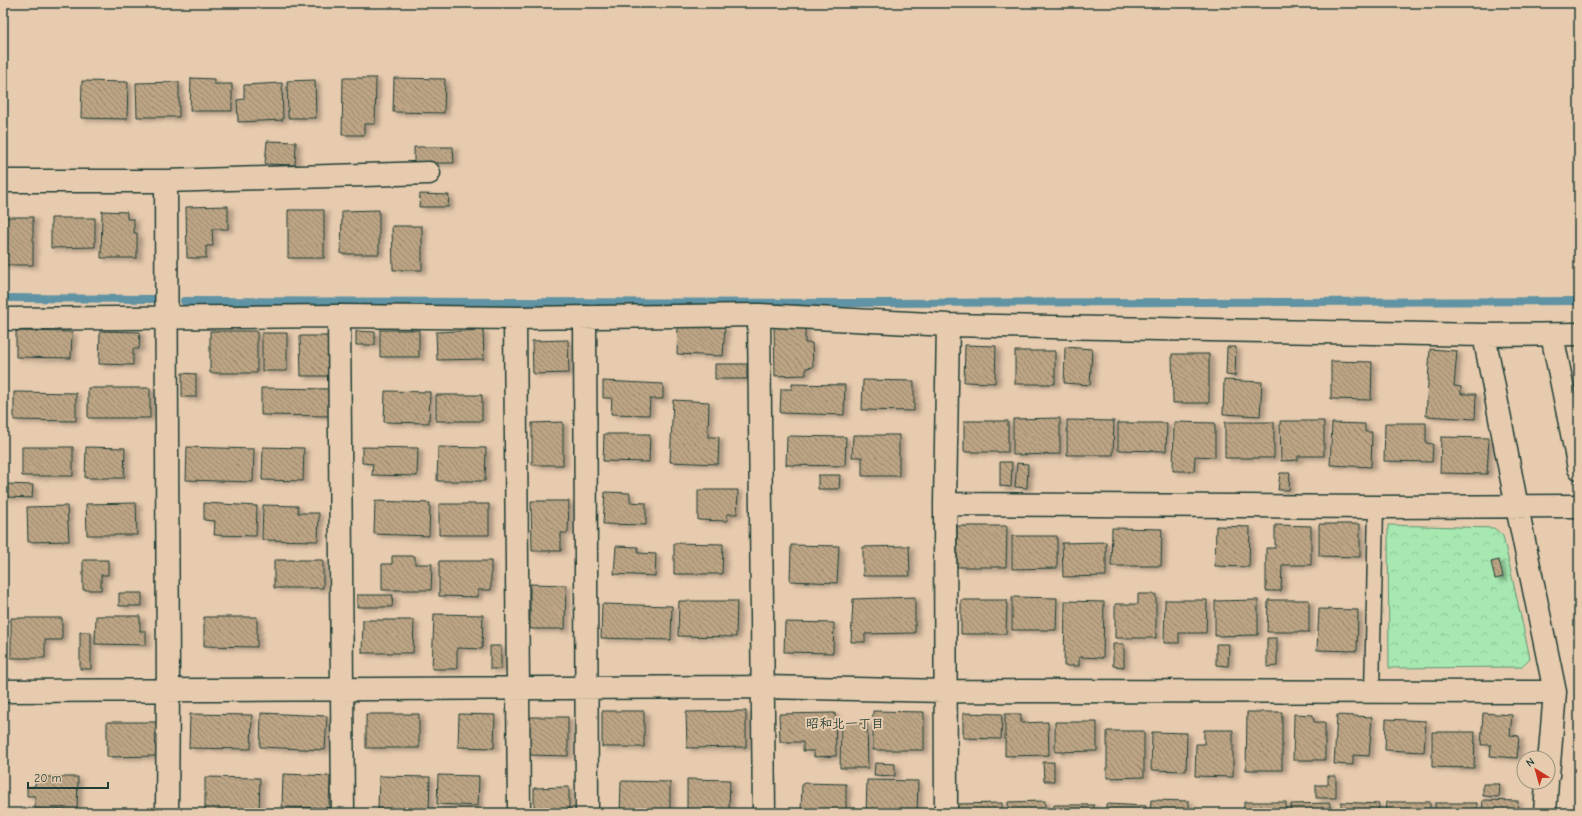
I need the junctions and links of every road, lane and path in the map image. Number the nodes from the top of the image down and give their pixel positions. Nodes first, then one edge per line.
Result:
1 (429, 173) dead end
2 (3, 181) edge
3 (166, 181) junction
4 (759, 315) junction
5 (339, 316) junction
6 (585, 316) junction
7 (167, 318) junction
8 (515, 318) junction
9 (3, 319) edge
10 (948, 325) junction
11 (1579, 334) edge
12 (1484, 335) junction
13 (1552, 335) junction
14 (1579, 468) edge
15 (946, 504) junction
16 (1579, 506) edge
17 (1376, 507) junction
18 (1516, 507) junction
19 (764, 687) junction
20 (518, 688) junction
21 (343, 689) junction
22 (587, 689) junction
23 (168, 690) junction
24 (3, 691) edge
25 (945, 691) junction
26 (1372, 692) junction
27 (1556, 692) junction
28 (1550, 750) edge
29 (1546, 790) edge
30 (168, 813) edge
31 (343, 813) edge
32 (519, 813) edge
33 (587, 813) edge
34 (764, 813) edge
35 (946, 813) edge
36 (1545, 813) edge

1 - 3 street
2 - 3 street
3 - 7 street
4 - 6 street
4 - 10 street
4 - 19 street
5 - 7 street
5 - 8 street
5 - 21 street
6 - 8 street
6 - 22 street
7 - 9 street
7 - 23 street
8 - 20 street
10 - 12 street
10 - 15 street
11 - 13 street
12 - 13 street
12 - 18 street
13 - 14 street
15 - 17 street
15 - 25 street
16 - 18 street
17 - 18 street
17 - 26 lane
18 - 27 street
19 - 22 street
19 - 25 street
19 - 34 street
20 - 21 street
20 - 22 street
20 - 32 street
21 - 23 street
21 - 31 street
22 - 33 street
23 - 24 street
23 - 30 street
25 - 26 street
25 - 35 street
26 - 27 street
27 - 28 street
29 - 36 street

